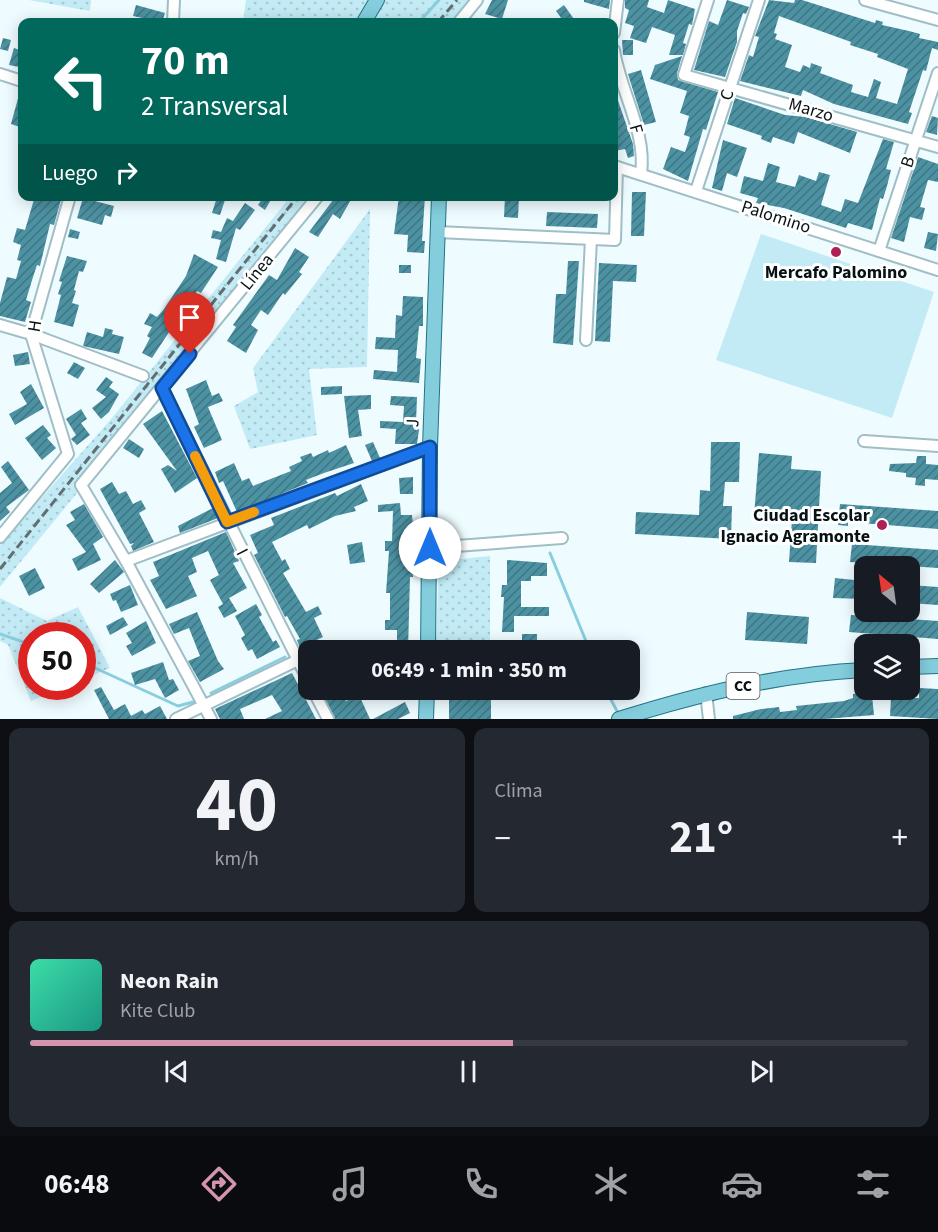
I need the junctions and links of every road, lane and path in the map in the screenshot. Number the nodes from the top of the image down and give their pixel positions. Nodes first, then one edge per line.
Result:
1 (174, 0) edge
2 (377, 0) edge
3 (477, 0) edge
4 (618, 0) edge
5 (708, 0) edge
6 (759, 0) edge
7 (870, 1) edge
8 (172, 18) edge
9 (366, 18) edge
10 (462, 18) edge
11 (616, 18) edge
12 (938, 20) edge
13 (938, 73) edge
14 (0, 74) edge
15 (618, 74) edge
16 (18, 80) edge
17 (730, 87) junction
18 (915, 140) junction
19 (938, 147) edge
20 (618, 168) edge
21 (641, 174) junction
22 (696, 191) junction
23 (69, 201) edge
24 (314, 201) edge
25 (439, 201) edge
26 (615, 201) edge
27 (437, 232) junction
28 (591, 239) junction
29 (879, 250) junction
30 (938, 270) edge
31 (0, 325) edge
32 (31, 334) junction
33 (586, 340) dead end
34 (143, 376) dead end
35 (162, 388) junction
36 (864, 441) dead end
37 (430, 447) junction
38 (938, 447) edge
39 (227, 522) junction
40 (0, 537) edge
41 (562, 538) dead end
42 (430, 548) junction
43 (126, 561) junction
44 (428, 640) edge
45 (298, 660) joint
46 (938, 666) edge
47 (920, 667) edge
48 (854, 671) edge
49 (706, 693) junction
50 (318, 700) edge
51 (427, 700) edge
52 (204, 705) junction
53 (176, 719) edge
54 (211, 719) edge
55 (328, 719) edge
56 (426, 719) edge
57 (619, 719) edge
58 (710, 719) edge

1 - 8 street
2 - 9 main road
3 - 10 street
4 - 11 street
5 - 17 street, Marzo
6 - 17 street, C
7 - 12 street
13 - 18 street, B
14 - 16 street
15 - 21 street, F
17 - 18 street, Marzo
17 - 22 street, C
18 - 19 street, Marzo
18 - 29 street, B
20 - 21 street, Palomino
21 - 22 street, Palomino
22 - 29 street, Palomino
23 - 32 street, H
24 - 35 street, Línea
25 - 27 main road, J
26 - 28 street
27 - 28 street
27 - 37 main road, J
28 - 33 street
29 - 30 street, Palomino
31 - 32 street
32 - 34 street
32 - 40 street, H
35 - 39 street, I
35 - 43 street, Línea
36 - 38 street
37 - 39 street
37 - 42 main road, J
39 - 43 street
39 - 45 street, I
41 - 42 street
42 - 44 main road, J
43 - 52 street
45 - 52 street
46 - 47 main road
48 - 49 main road, CC
49 - 57 main road, CC
49 - 58 street
50 - 55 street
51 - 56 main road
52 - 53 street
52 - 54 street

